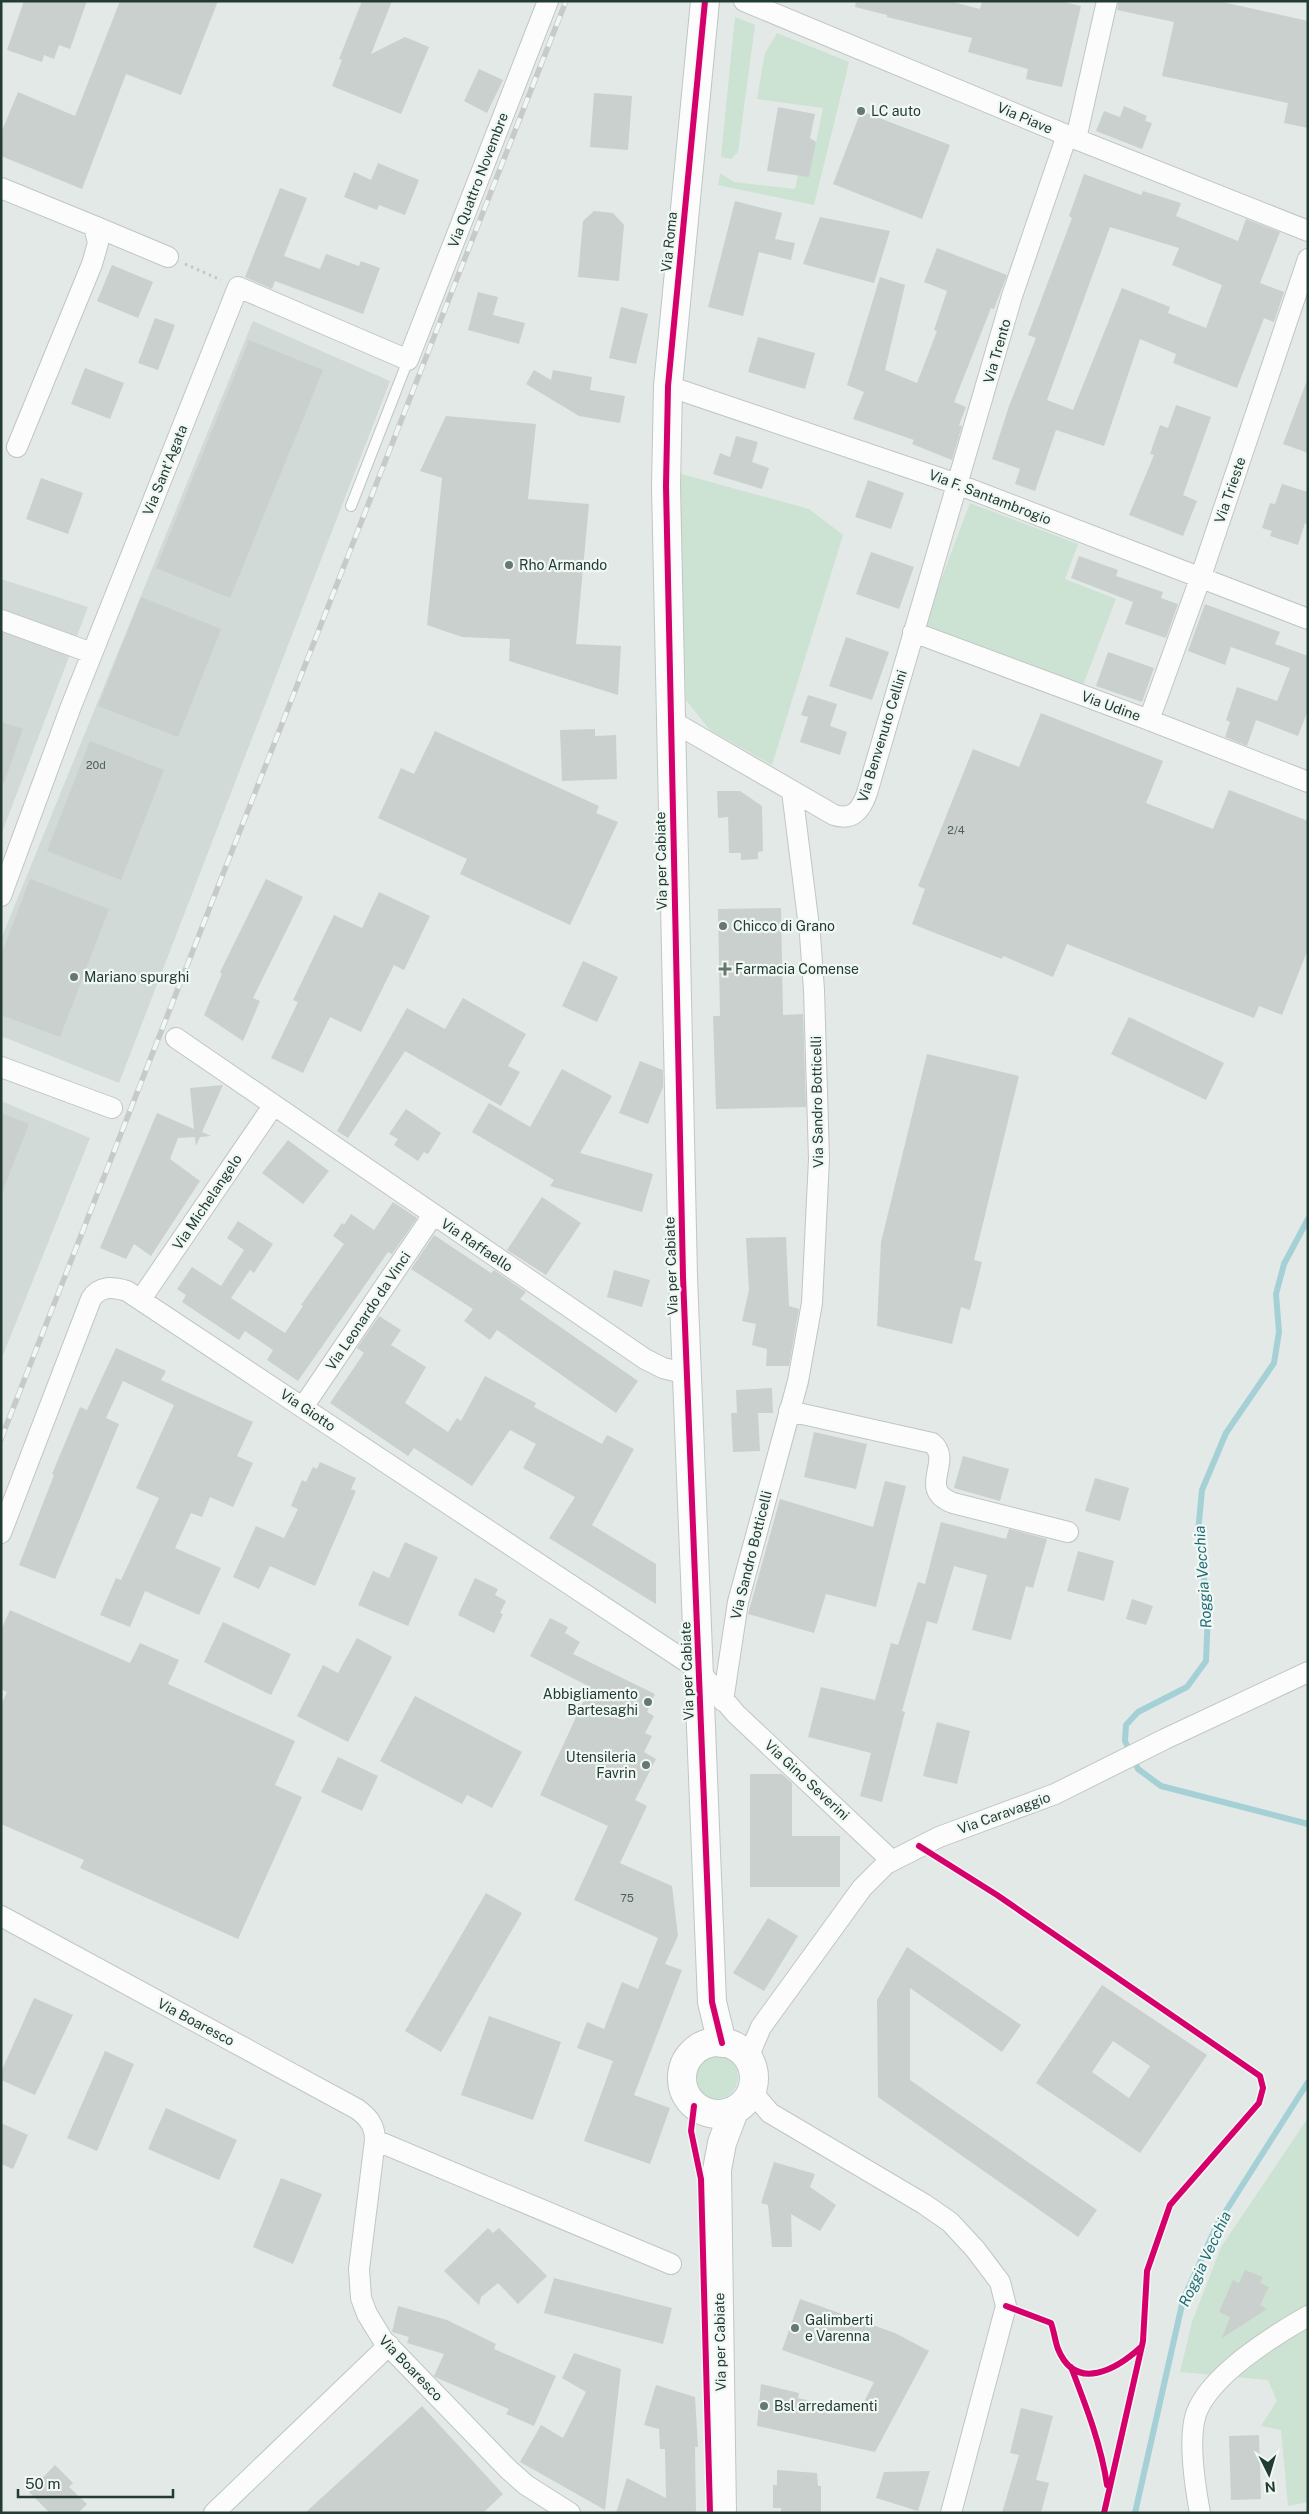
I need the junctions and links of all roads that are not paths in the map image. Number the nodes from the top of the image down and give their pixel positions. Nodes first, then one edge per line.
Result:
1 (548, 1) edge
2 (705, 1) edge
3 (744, 1) edge
4 (1107, 1) edge
5 (1072, 137) junction
6 (1, 188) edge
7 (94, 226) junction
8 (1308, 231) edge
9 (168, 257) road end
10 (1308, 259) edge
11 (408, 360) junction
12 (668, 386) junction
13 (18, 447) dead end
14 (957, 484) junction
15 (666, 486) joint
16 (351, 506) dead end
17 (931, 568) joint
18 (1200, 579) junction
19 (1308, 619) edge
20 (1, 620) edge
21 (913, 632) junction
22 (92, 653) junction
23 (670, 720) junction
24 (1149, 720) junction
25 (1308, 782) edge
26 (792, 791) junction
27 (1, 896) edge
28 (176, 1038) dead end
29 (1, 1067) edge
30 (273, 1106) junction
31 (112, 1108) dead end
32 (433, 1215) junction
33 (141, 1299) junction
34 (687, 1374) junction
35 (303, 1406) junction
36 (789, 1411) junction
37 (1068, 1532) dead end
38 (1, 1533) edge
39 (700, 1672) junction
40 (1308, 1672) edge
41 (723, 1701) junction
42 (891, 1860) junction
43 (1, 1916) edge
44 (761, 2027) junction
45 (717, 2044) junction
46 (750, 2061) junction
47 (742, 2102) junction
48 (703, 2111) junction
49 (375, 2140) junction
50 (717, 2170) junction
51 (671, 2264) dead end
52 (1308, 2316) edge
53 (388, 2345) junction
54 (214, 2513) edge
55 (570, 2513) edge
56 (722, 2513) edge
57 (951, 2513) edge
58 (1200, 2513) edge

1 - 11 street, Via Quattro Novembre
2 - 12 street, Via Roma
3 - 5 street, Via Piave
4 - 5 street, Via Trento
5 - 8 street, Via Piave
5 - 14 street, Via Trento
6 - 7 street
7 - 9 street
7 - 13 street
10 - 18 street, Via Trieste
11 - 16 lane
11 - 22 street, Via Sant'Agata
12 - 14 street, Via F. Santambrogio
12 - 15 street, Via Roma
14 - 17 street, Via Trento
14 - 18 street, Via F. Santambrogio
15 - 23 street, Via per Cabiate
17 - 21 street, Via Benvenuto Cellini
18 - 19 street, Via F. Santambrogio
18 - 24 street, Via Trieste
20 - 22 street
21 - 24 street, Via Udine
21 - 26 street, Via Benvenuto Cellini
22 - 27 street, Via Sant'Agata
23 - 26 street, Via Benvenuto Cellini
23 - 34 street, Via per Cabiate
24 - 25 street, Via Udine
26 - 36 street, Via Sandro Botticelli
28 - 30 street, Via Raffaello
29 - 31 street
30 - 32 street, Via Raffaello
30 - 33 street, Via Michelangelo
32 - 34 street, Via Raffaello
32 - 35 street, Via Leonardo da Vinci
33 - 35 street, Via Giotto
33 - 38 street, Via Giotto
34 - 39 street, Via per Cabiate
35 - 39 street, Via Giotto
36 - 37 street
36 - 41 street, Via Sandro Botticelli
39 - 41 street, Via Giotto
39 - 45 street, Via per Cabiate
40 - 42 street, Via Caravaggio
41 - 42 street, Via Gino Severini
42 - 44 street, Via Caravaggio
43 - 49 street, Via Boaresco
44 - 45 street, Via Caravaggio
44 - 46 street, Via Caravaggio
45 - 46 street
45 - 48 street
46 - 47 street
47 - 48 street
47 - 50 street, Via per Cabiate
47 - 57 street
48 - 50 street, Via per Cabiate
49 - 51 street
49 - 53 street, Via Boaresco
50 - 56 street, Via per Cabiate
52 - 58 street
53 - 54 street
53 - 55 street, Via Boaresco

